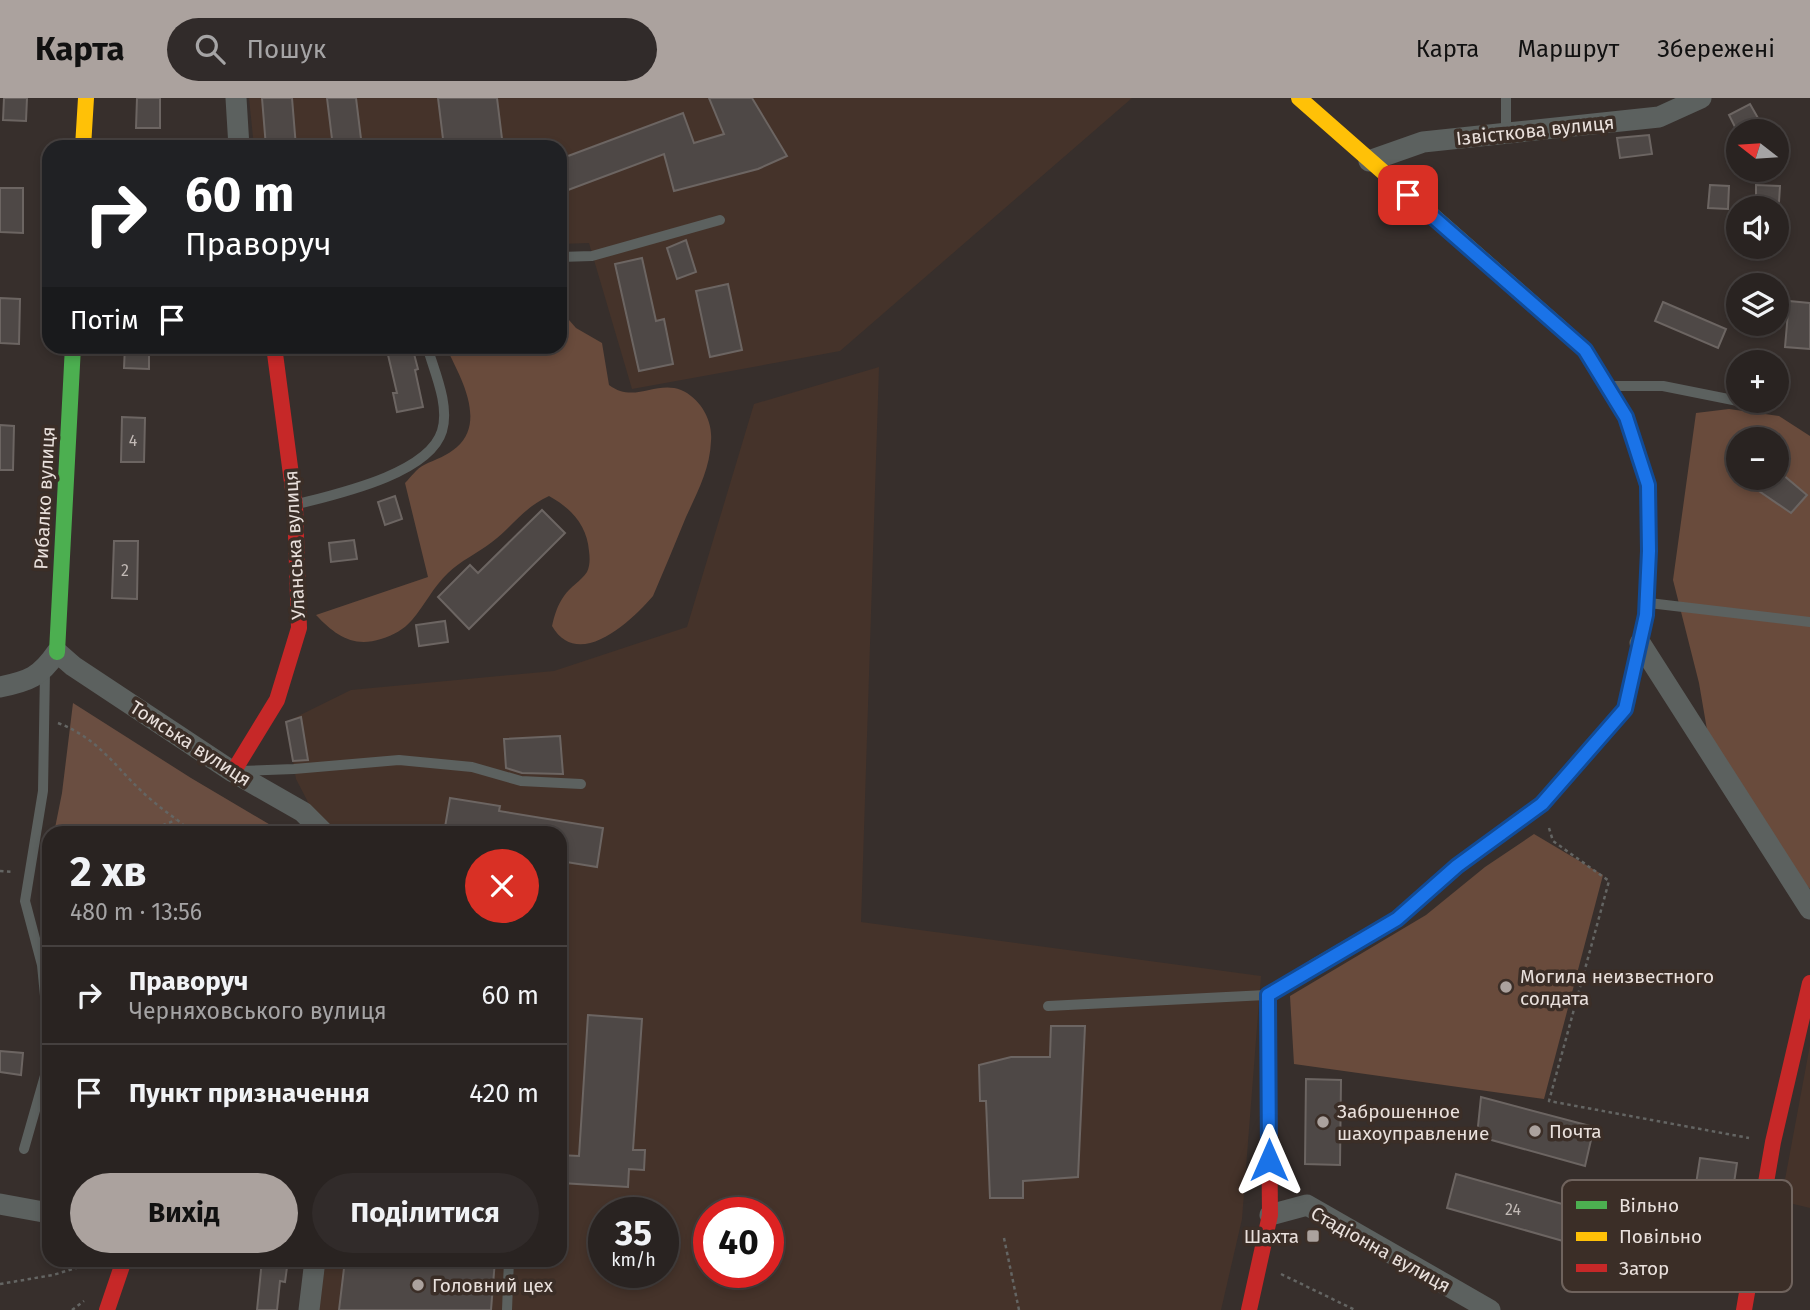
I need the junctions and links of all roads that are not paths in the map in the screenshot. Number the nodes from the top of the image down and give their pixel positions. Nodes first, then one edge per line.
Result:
1 (86, 98) edge
2 (236, 98) edge
3 (1299, 98) edge
4 (1506, 98) edge
5 (1701, 98) edge
6 (1506, 132) junction
7 (83, 140) edge
8 (239, 140) edge
9 (1369, 161) junction
10 (720, 220) dead end
11 (567, 257) edge
12 (73, 354) edge
13 (275, 354) edge
14 (429, 354) edge
15 (1607, 386) junction
16 (1726, 399) edge
17 (295, 505) junction
18 (1646, 603) junction
19 (1810, 622) edge
20 (1640, 643) junction
21 (57, 652) junction
22 (45, 670) junction
23 (0, 687) edge
24 (233, 772) junction
25 (581, 784) dead end
26 (317, 826) edge
27 (1810, 909) edge
28 (42, 965) edge
29 (1810, 983) edge
30 (1268, 995) junction
31 (1048, 1006) dead end
32 (42, 1086) edge
33 (24, 1149) dead end
34 (1768, 1180) edge
35 (0, 1203) edge
36 (42, 1212) edge
37 (1270, 1215) junction
38 (122, 1267) edge
39 (314, 1267) edge
40 (509, 1267) edge
41 (107, 1310) edge
42 (309, 1310) edge
43 (507, 1310) edge
44 (1249, 1310) edge
45 (1490, 1310) edge

1 - 7 street
2 - 8 street
3 - 9 street
4 - 6 lane
5 - 6 street, Iзвiсткова вулиця
6 - 9 street, Iзвiсткова вулиця
9 - 15 street
10 - 11 lane
12 - 21 street, Рибалко вулиця
13 - 17 street, Уланська вулиця
14 - 17 lane
15 - 16 lane
15 - 18 street
17 - 24 street, Уланська вулиця
18 - 19 lane
18 - 20 street
20 - 27 street
20 - 30 street
21 - 22 street
21 - 24 street, Томська вулиця
22 - 23 street
22 - 28 lane
24 - 25 lane
24 - 26 street, Томська вулиця
29 - 34 street
30 - 31 lane
30 - 37 street
32 - 33 lane
35 - 36 street
37 - 44 street
37 - 45 street, Стадіонна вулиця
38 - 41 street
39 - 42 street
40 - 43 lane

